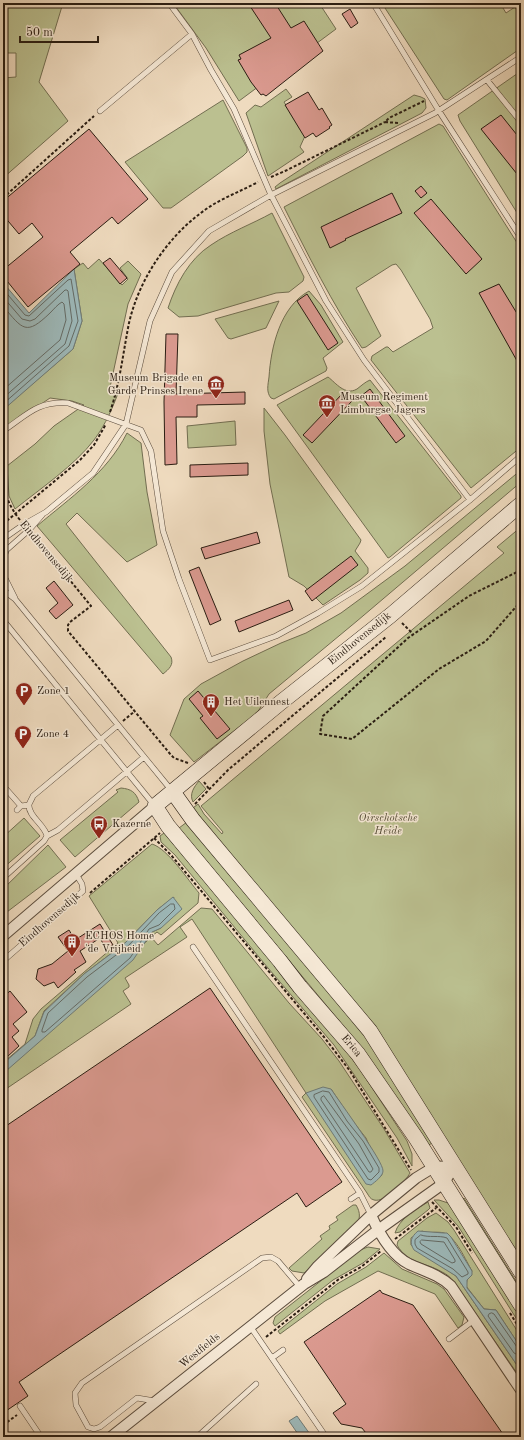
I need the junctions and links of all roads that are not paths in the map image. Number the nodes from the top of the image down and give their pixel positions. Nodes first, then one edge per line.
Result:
1 (169, 3) edge
2 (373, 3) edge
3 (192, 34) junction
4 (521, 57) edge
5 (487, 80) junction
6 (438, 111) junction
7 (100, 112) road end
8 (521, 122) edge
9 (271, 195) junction
10 (521, 226) edge
11 (516, 230) junction
12 (521, 238) edge
13 (126, 424) junction
14 (3, 431) edge
15 (521, 456) edge
16 (470, 500) junction
17 (521, 504) edge
18 (46, 512) junction
19 (3, 539) edge
20 (4, 552) edge
21 (3, 560) edge
22 (3, 574) edge
23 (3, 590) edge
24 (15, 599) junction
25 (3, 620) edge
26 (118, 725) junction
27 (100, 739) junction
28 (144, 757) junction
29 (128, 772) junction
30 (6, 789) dead end
31 (172, 792) junction
32 (29, 805) junction
33 (155, 806) junction
34 (47, 836) junction
35 (76, 874) junction
36 (3, 878) edge
37 (3, 936) edge
38 (193, 947) dead end
39 (3, 961) edge
40 (454, 1166) junction
41 (434, 1167) junction
42 (444, 1183) junction
43 (360, 1193) junction
44 (351, 1199) dead end
45 (371, 1215) junction
46 (378, 1230) junction
47 (521, 1272) edge
48 (302, 1285) junction
49 (514, 1306) edge
50 (474, 1320) junction
51 (250, 1326) junction
52 (450, 1339) dead end
53 (284, 1350) dead end
54 (272, 1358) junction
55 (256, 1384) dead end
56 (521, 1390) edge
57 (156, 1401) junction
58 (20, 1406) dead end
59 (41, 1437) edge
60 (111, 1437) edge
61 (197, 1437) edge
62 (326, 1437) edge

1 - 3 lane
2 - 6 lane
3 - 7 lane
3 - 9 lane
4 - 5 lane
5 - 6 lane
5 - 8 lane
6 - 9 lane
6 - 11 lane
9 - 13 lane
9 - 16 lane
10 - 11 lane
11 - 12 lane
13 - 14 lane
13 - 16 lane
13 - 18 lane
15 - 16 lane
17 - 31 street, Eindhovensedijk
18 - 19 lane
18 - 20 lane
20 - 21 lane
22 - 24 lane
23 - 24 lane
24 - 26 lane
25 - 27 lane
26 - 27 lane
26 - 28 lane
27 - 29 lane
27 - 32 lane
28 - 29 lane
28 - 31 lane
29 - 33 lane
29 - 34 lane
30 - 32 lane
31 - 33 street, Eindhovensedijk
31 - 40 street, Erica
32 - 34 lane
33 - 35 street, Eindhovensedijk
33 - 41 street, Erica
34 - 36 lane
35 - 37 street, Eindhovensedijk
35 - 39 lane, Eindhovensedijk
38 - 43 lane
40 - 41 street, Westfields
40 - 42 street, Westfields
40 - 47 street, Erica
41 - 42 street, Erica
41 - 45 street, Westfields
42 - 46 street, Westfields
42 - 49 street, Erica
43 - 44 lane
43 - 45 lane
45 - 46 street
45 - 48 street, Westfields
46 - 48 street, Westfields
46 - 50 street
48 - 51 street, Westfields
48 - 57 lane
50 - 52 lane
50 - 56 street
51 - 54 lane
51 - 57 street, Westfields
53 - 54 lane
54 - 62 lane
55 - 61 lane
57 - 60 street, Westfields
58 - 59 lane

